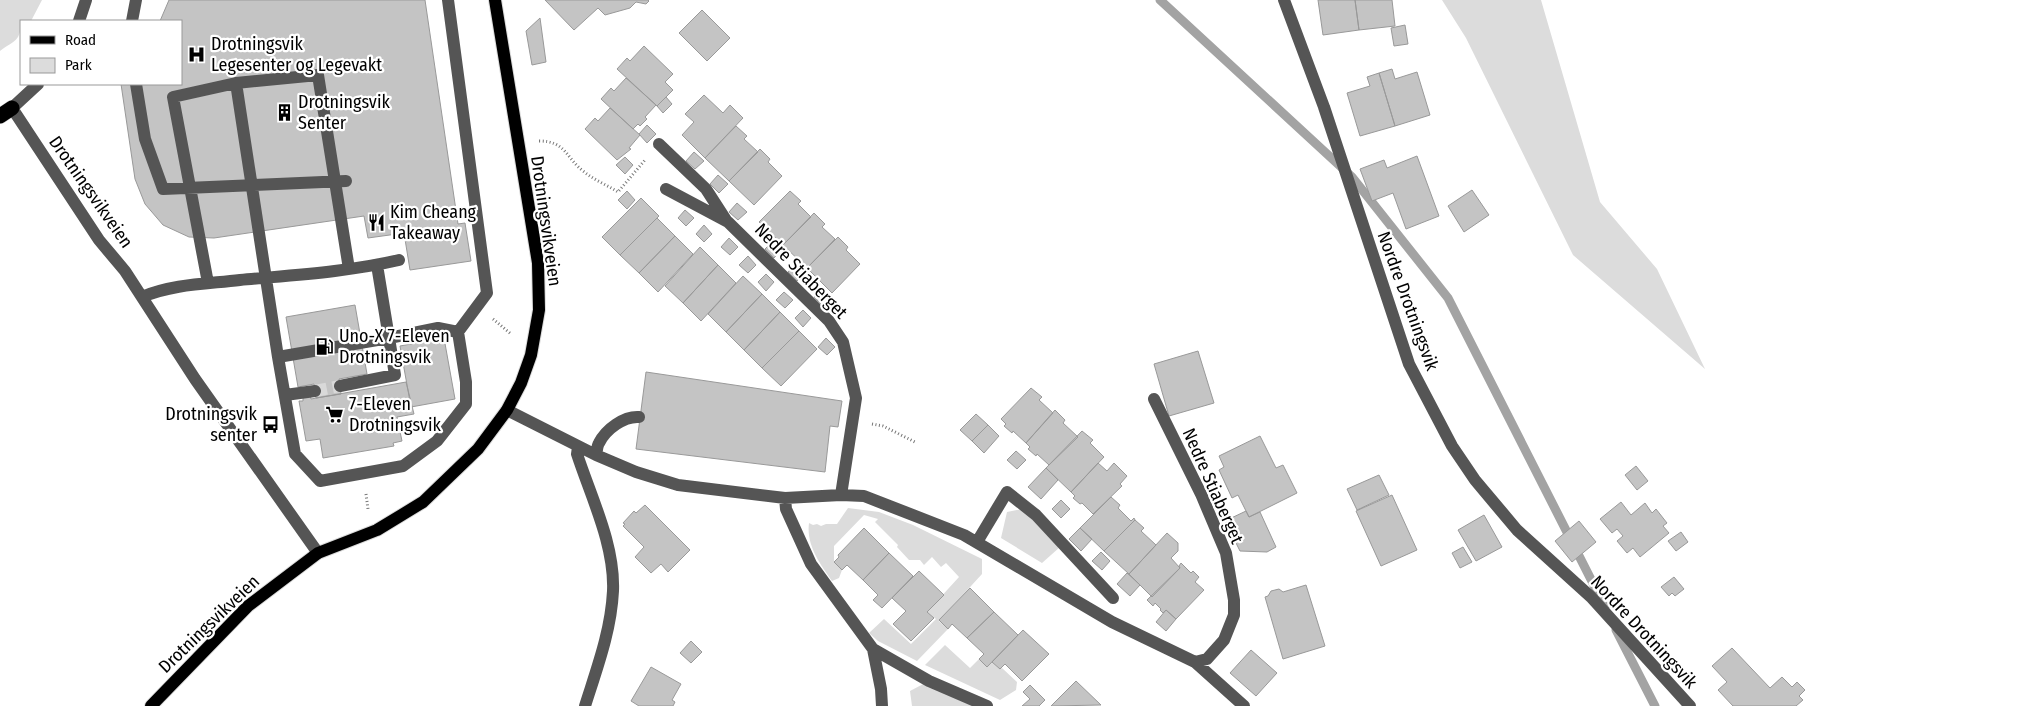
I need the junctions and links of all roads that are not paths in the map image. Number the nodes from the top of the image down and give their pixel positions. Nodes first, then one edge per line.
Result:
1 (86, 0) edge
2 (136, 0) edge
3 (448, 0) edge
4 (496, 0) edge
5 (1284, 0) edge
6 (79, 20) edge
7 (132, 20) edge
8 (236, 83) junction
9 (37, 85) edge
10 (136, 85) edge
11 (4, 110) edge
12 (659, 144) road end
13 (346, 181) dead end
14 (666, 189) dead end
15 (728, 222) junction
16 (399, 260) dead end
17 (377, 265) junction
18 (349, 269) junction
19 (267, 278) junction
20 (208, 284) junction
21 (142, 297) junction
22 (458, 332) junction
23 (389, 338) junction
24 (278, 358) junction
25 (340, 386) tunnel mouth
26 (315, 391) tunnel mouth
27 (285, 395) junction
28 (1154, 400) dead end
29 (507, 410) junction
30 (639, 417) dead end
31 (578, 447) junction
32 (596, 455) junction
33 (841, 495) junction
34 (785, 498) junction
35 (977, 542) junction
36 (318, 553) junction
37 (1112, 598) dead end
38 (873, 650) junction
39 (1196, 662) junction
40 (152, 706) edge
41 (585, 706) edge
42 (882, 706) edge
43 (987, 706) edge
44 (1244, 706) edge
45 (1690, 706) edge

1 - 6 street
2 - 7 street
3 - 22 street
4 - 29 main road, Drotningsvikveien
5 - 45 street, Nordre Drotningsvik
8 - 18 street
8 - 19 street
8 - 20 street
9 - 11 street
10 - 13 street
11 - 21 street, Drotningsvikveien
12 - 15 street, Nedre Stiaberget
14 - 15 street, Nedre Stiaberget
15 - 33 street, Nedre Stiaberget
16 - 17 street
17 - 18 street
17 - 23 street
18 - 19 street
19 - 20 street
19 - 24 street
20 - 21 street
21 - 36 street, Drotningsvikveien
22 - 23 street
22 - 27 street
23 - 24 street
23 - 25 street
24 - 27 street
26 - 27 street
28 - 39 street, Nedre Stiaberget
29 - 31 street
29 - 36 main road, Drotningsvikveien
30 - 32 street
31 - 32 street
31 - 41 street
32 - 34 street
33 - 34 street
33 - 35 street
34 - 38 street
35 - 37 street
35 - 39 street
36 - 40 main road, Drotningsvikveien
38 - 42 street
38 - 43 street
39 - 44 street

